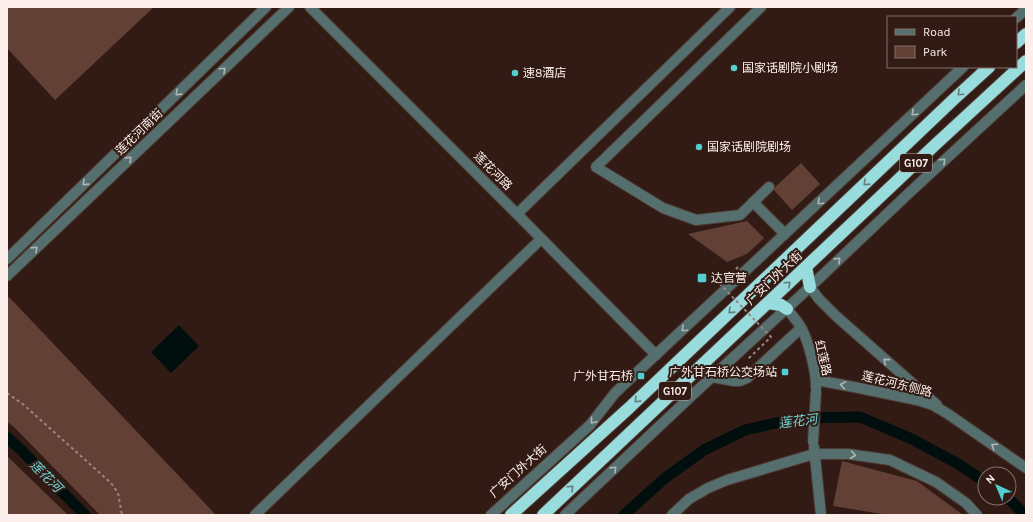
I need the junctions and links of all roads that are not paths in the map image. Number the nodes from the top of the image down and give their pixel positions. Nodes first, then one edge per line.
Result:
1 (266, 7) edge
2 (272, 7) edge
3 (289, 7) edge
4 (310, 7) edge
5 (730, 7) edge
6 (761, 7) edge
7 (1026, 9) edge
8 (281, 15) junction
9 (1017, 17) edge
10 (1026, 34) edge
11 (1017, 42) edge
12 (1026, 61) edge
13 (962, 68) edge
14 (988, 68) edge
15 (1026, 85) edge
16 (897, 181) junction
17 (769, 187) dead end
18 (909, 193) junction
19 (753, 202) junction
20 (517, 214) junction
21 (785, 234) junction
22 (541, 239) junction
23 (7, 259) edge
24 (806, 267) junction
25 (7, 276) edge
26 (810, 287) junction
27 (768, 303) junction
28 (787, 309) junction
29 (801, 328) junction
30 (656, 355) junction
31 (702, 366) junction
32 (712, 376) junction
33 (816, 380) junction
34 (948, 414) junction
35 (814, 454) junction
36 (1026, 468) edge
37 (255, 515) edge
38 (491, 515) edge
39 (511, 515) edge
40 (543, 515) edge
41 (565, 515) edge
42 (672, 515) edge
43 (821, 515) edge
44 (977, 515) edge

1 -> 23 street, 莲花河南街
2 - 8 street
3 - 8 street, 莲花河南街
4 - 20 street, 莲花河路
5 - 20 street
6 - 19 street
7 - 9 street
25 -> 8 street, 莲花河南街
10 - 11 highway
12 - 16 highway, 广安门外大街 / G107
13 -> 21 street, 广安门外大街
14 -> 39 highway, 广安门外大街 / G107
18 -> 15 street
16 - 18 street
16 - 24 highway, 广安门外大街 / G107
17 - 19 street
26 -> 18 street
19 - 21 street
20 - 22 street, 莲花河路
21 -> 30 street, 广安门外大街
22 - 30 street, 莲花河路
22 - 37 street
24 - 26 highway
27 -> 24 highway, 广安门外大街 / G107
26 - 28 street
34 -> 26 street
27 - 28 highway
27 - 31 highway, 广安门外大街 / G107
28 - 29 street, 红莲路
28 - 32 street
29 - 32 street
29 - 33 street, 红莲路
30 -> 38 street, 广安门外大街
31 - 32 street
40 -> 31 highway, 广安门外大街 / G107
41 -> 32 street
34 -> 33 street, 莲花河东侧路
33 - 35 street, 红莲路, bridge
36 -> 34 street, 莲花河东侧路
35 - 42 street
35 - 43 street, 红莲路
35 -> 44 street

